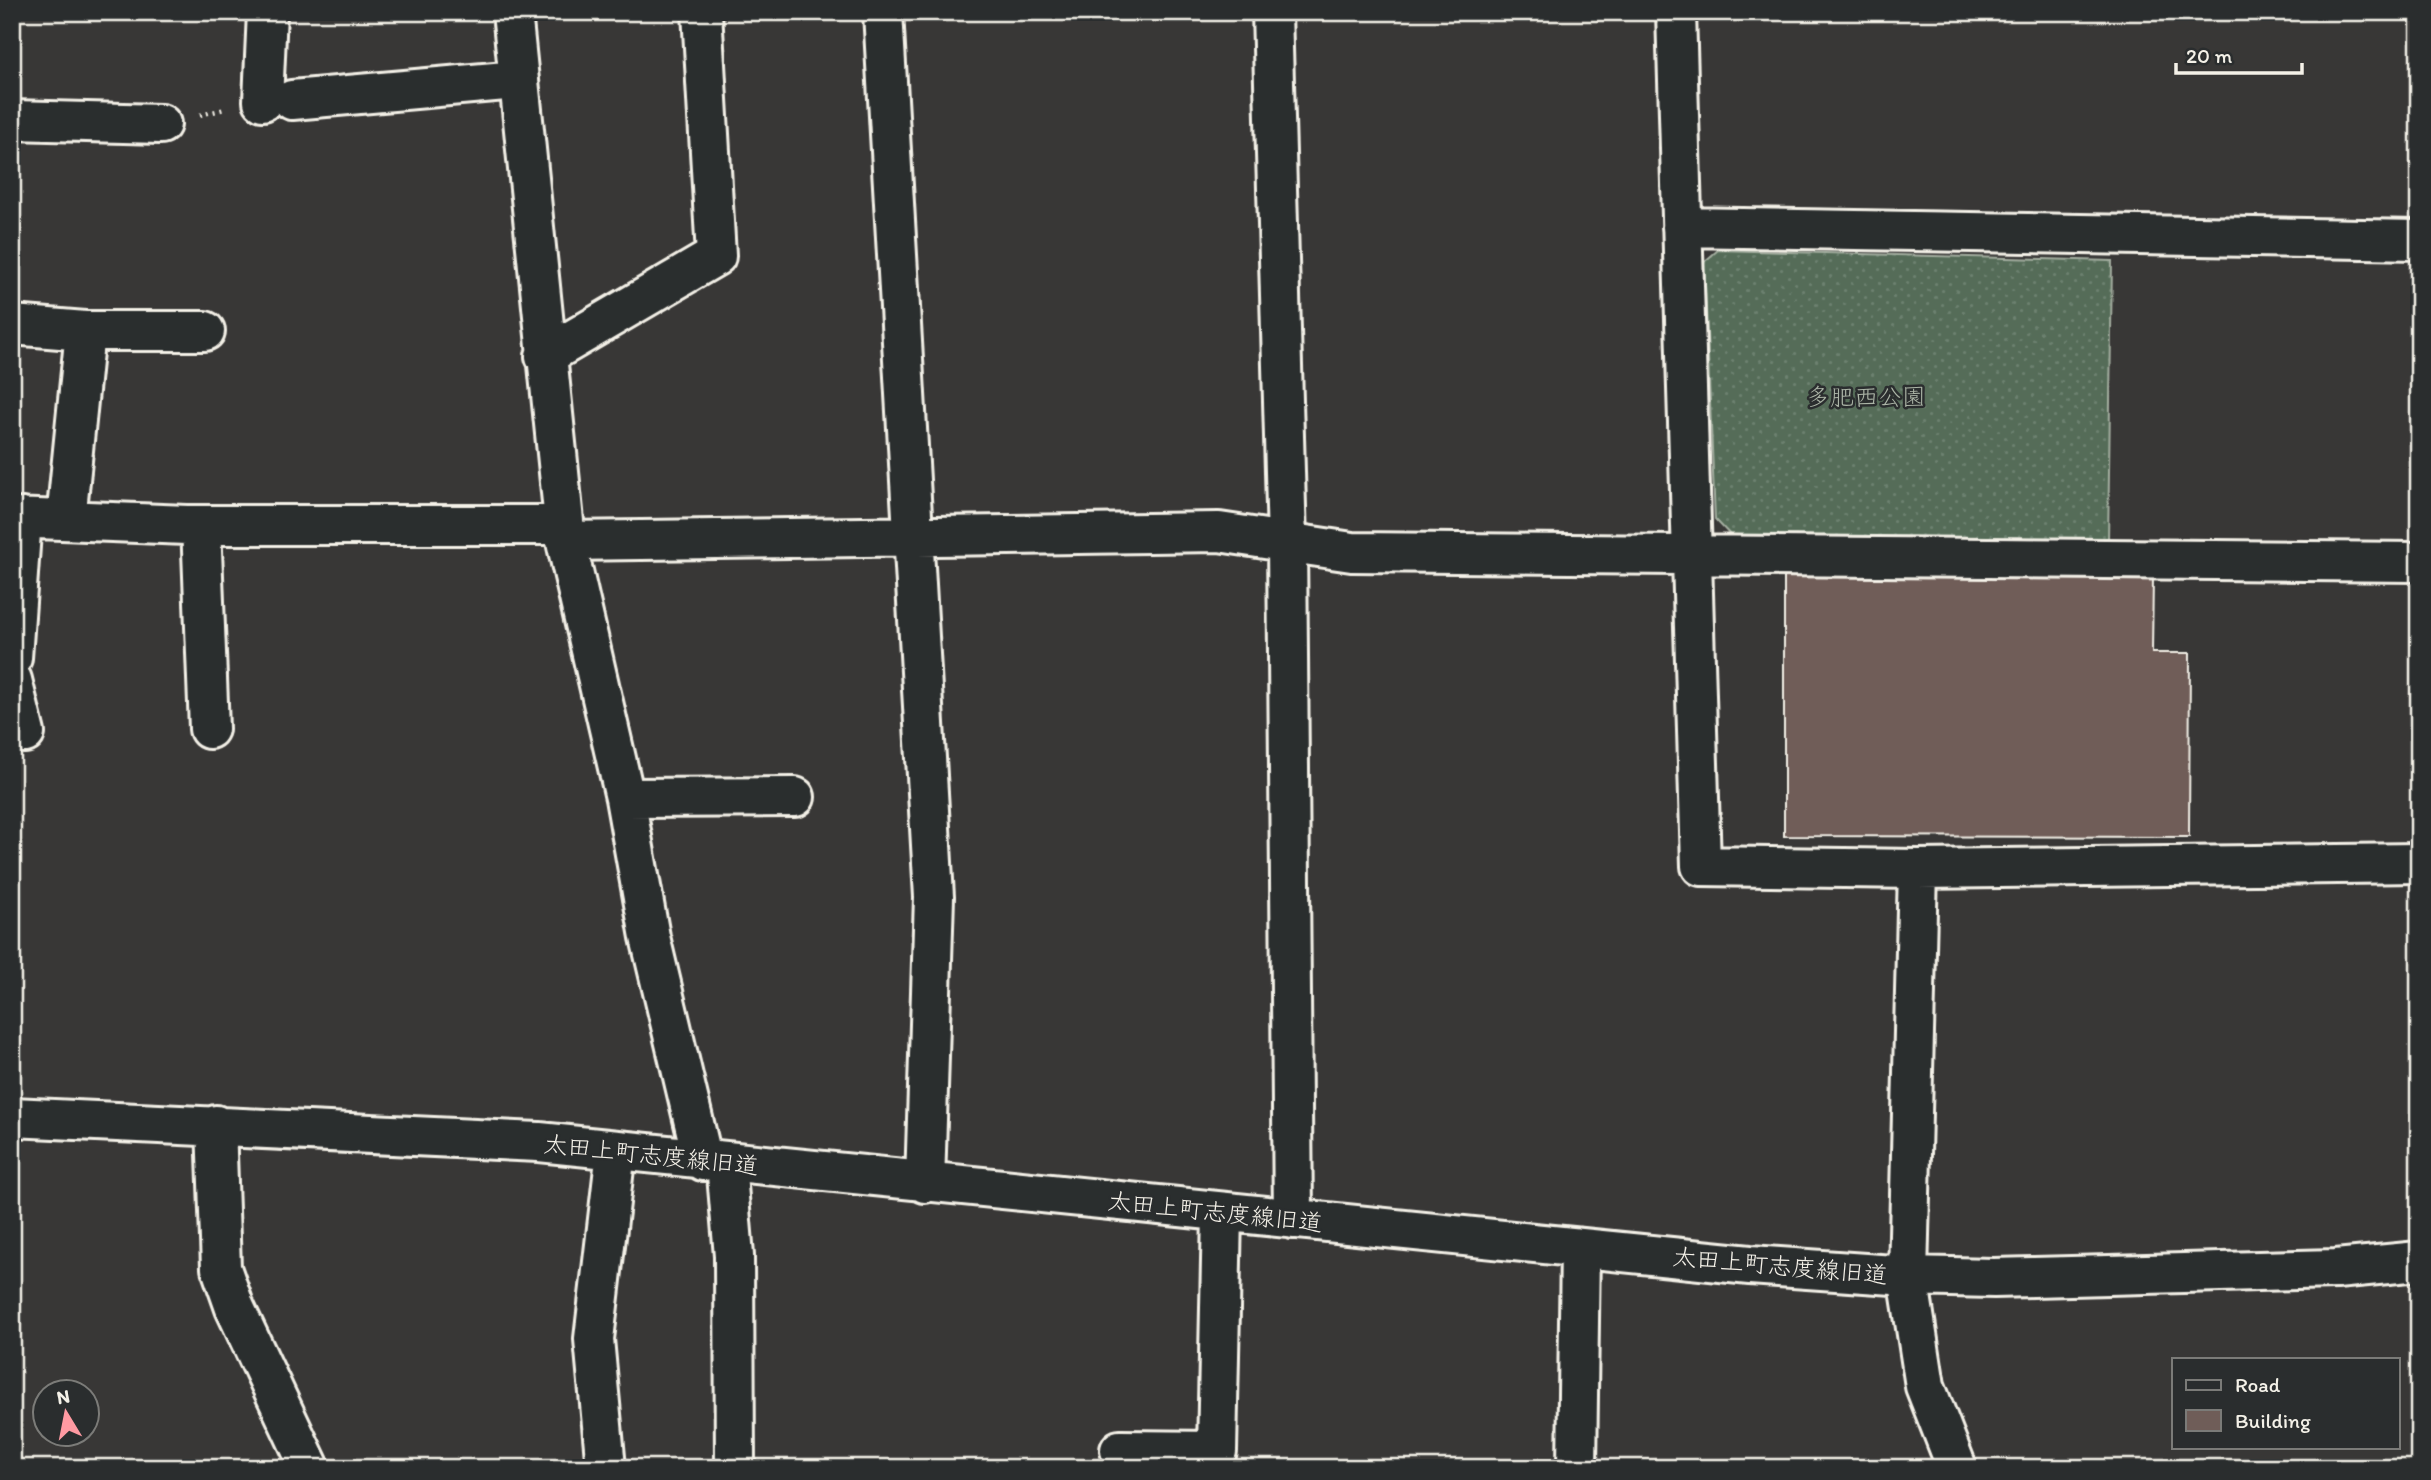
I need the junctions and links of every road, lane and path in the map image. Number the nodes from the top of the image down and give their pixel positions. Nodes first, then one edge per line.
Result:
1 (267, 12) edge
2 (512, 12) edge
3 (702, 12) edge
4 (883, 12) edge
5 (1272, 12) edge
6 (1676, 12) edge
7 (518, 80) junction
8 (12, 120) edge
9 (161, 124) dead end
10 (1682, 227) junction
11 (2419, 240) edge
12 (12, 325) edge
13 (85, 331) junction
14 (205, 331) dead end
15 (545, 356) junction
16 (17, 518) edge
17 (66, 520) junction
18 (201, 525) junction
19 (565, 533) junction
20 (915, 537) junction
21 (1287, 542) junction
22 (1692, 556) junction
23 (2419, 562) edge
24 (12, 658) edge
25 (12, 680) edge
26 (209, 729) dead end
27 (25, 733) dead end
28 (794, 797) dead end
29 (625, 798) junction
30 (2419, 863) edge
31 (1918, 869) junction
32 (12, 1117) edge
33 (216, 1125) junction
34 (616, 1151) junction
35 (715, 1162) junction
36 (925, 1183) junction
37 (1222, 1213) junction
38 (1293, 1219) junction
39 (1580, 1248) junction
40 (2419, 1261) edge
41 (1908, 1276) junction
42 (1119, 1450) dead end
43 (1217, 1459) edge
44 (310, 1468) edge
45 (606, 1468) edge
46 (736, 1468) edge
47 (1577, 1468) edge
48 (1957, 1468) edge

1 - 7 street
2 - 7 street
3 - 15 street
4 - 20 street
5 - 21 street
6 - 10 street
7 - 15 street
8 - 9 street
10 - 11 street
10 - 22 street
12 - 13 street
13 - 14 street
13 - 17 street
15 - 19 street
16 - 17 street
16 - 24 street
17 - 18 street
18 - 19 street
18 - 26 street
19 - 20 street
19 - 29 street
20 - 21 street
20 - 36 street
21 - 22 street
21 - 38 street
22 - 23 street
22 - 31 street
25 - 27 street
28 - 29 street
29 - 35 street
30 - 31 street
31 - 41 street
32 - 33 street, 太田上町志度線旧道
33 - 34 street, 太田上町志度線旧道
33 - 44 street
34 - 35 street, 太田上町志度線旧道
34 - 45 street
35 - 36 street, 太田上町志度線旧道
35 - 46 street
36 - 37 street, 太田上町志度線旧道
37 - 38 street, 太田上町志度線旧道
37 - 43 street
38 - 39 street, 太田上町志度線旧道
39 - 41 street, 太田上町志度線旧道
39 - 47 street
40 - 41 street, 太田上町志度線旧道
41 - 48 street
42 - 43 street

